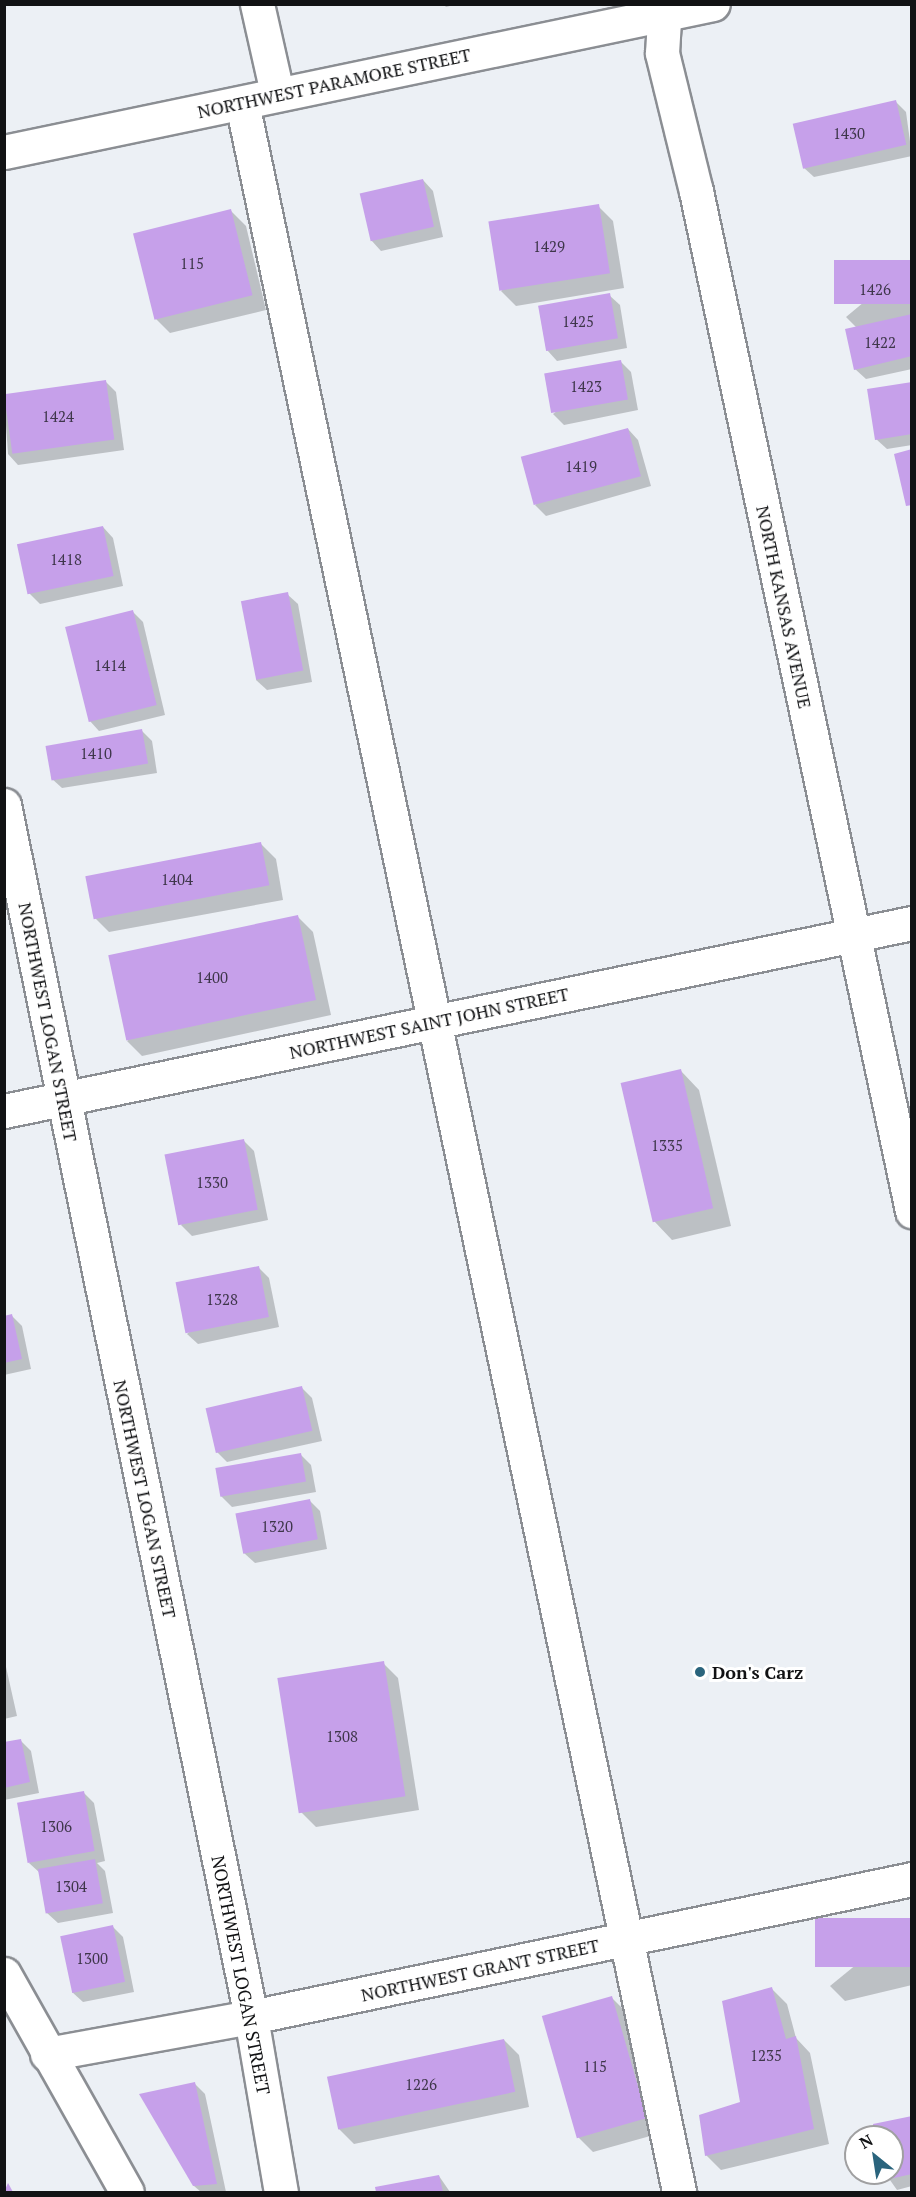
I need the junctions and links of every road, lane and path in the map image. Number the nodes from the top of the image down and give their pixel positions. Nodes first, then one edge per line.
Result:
1 (257, 4) edge
2 (713, 4) edge
3 (664, 10) edge
4 (277, 93) junction
5 (242, 103) junction
6 (4, 152) edge
7 (4, 805) edge
8 (912, 924) edge
9 (854, 935) junction
10 (435, 1022) junction
11 (63, 1099) junction
12 (4, 1111) edge
13 (912, 1211) edge
14 (912, 1879) edge
15 (626, 1940) junction
16 (4, 1974) edge
17 (251, 2017) junction
18 (47, 2054) junction
19 (127, 2193) edge
20 (281, 2193) edge
21 (679, 2193) edge

1 - 4 street
2 - 3 street, NORTHWEST PARAMORE STREET
3 - 4 street, NORTHWEST PARAMORE STREET
3 - 9 street, NORTH KANSAS AVENUE
4 - 5 street, NORTHWEST PARAMORE STREET
5 - 6 street, NORTHWEST PARAMORE STREET
5 - 10 street
7 - 11 street, NORTHWEST LOGAN STREET
8 - 9 street, NORTHWEST SAINT JOHN STREET
9 - 10 street, NORTHWEST SAINT JOHN STREET
9 - 13 street, NORTH KANSAS AVENUE
10 - 11 street, NORTHWEST SAINT JOHN STREET
10 - 15 street
11 - 12 street, NORTHWEST SAINT JOHN STREET
11 - 17 street, NORTHWEST LOGAN STREET
14 - 15 street, NORTHWEST GRANT STREET
15 - 17 street, NORTHWEST GRANT STREET
15 - 21 street
16 - 18 street
17 - 18 street, NORTHWEST GRANT STREET
17 - 20 street, NORTHWEST LOGAN STREET
18 - 19 street

